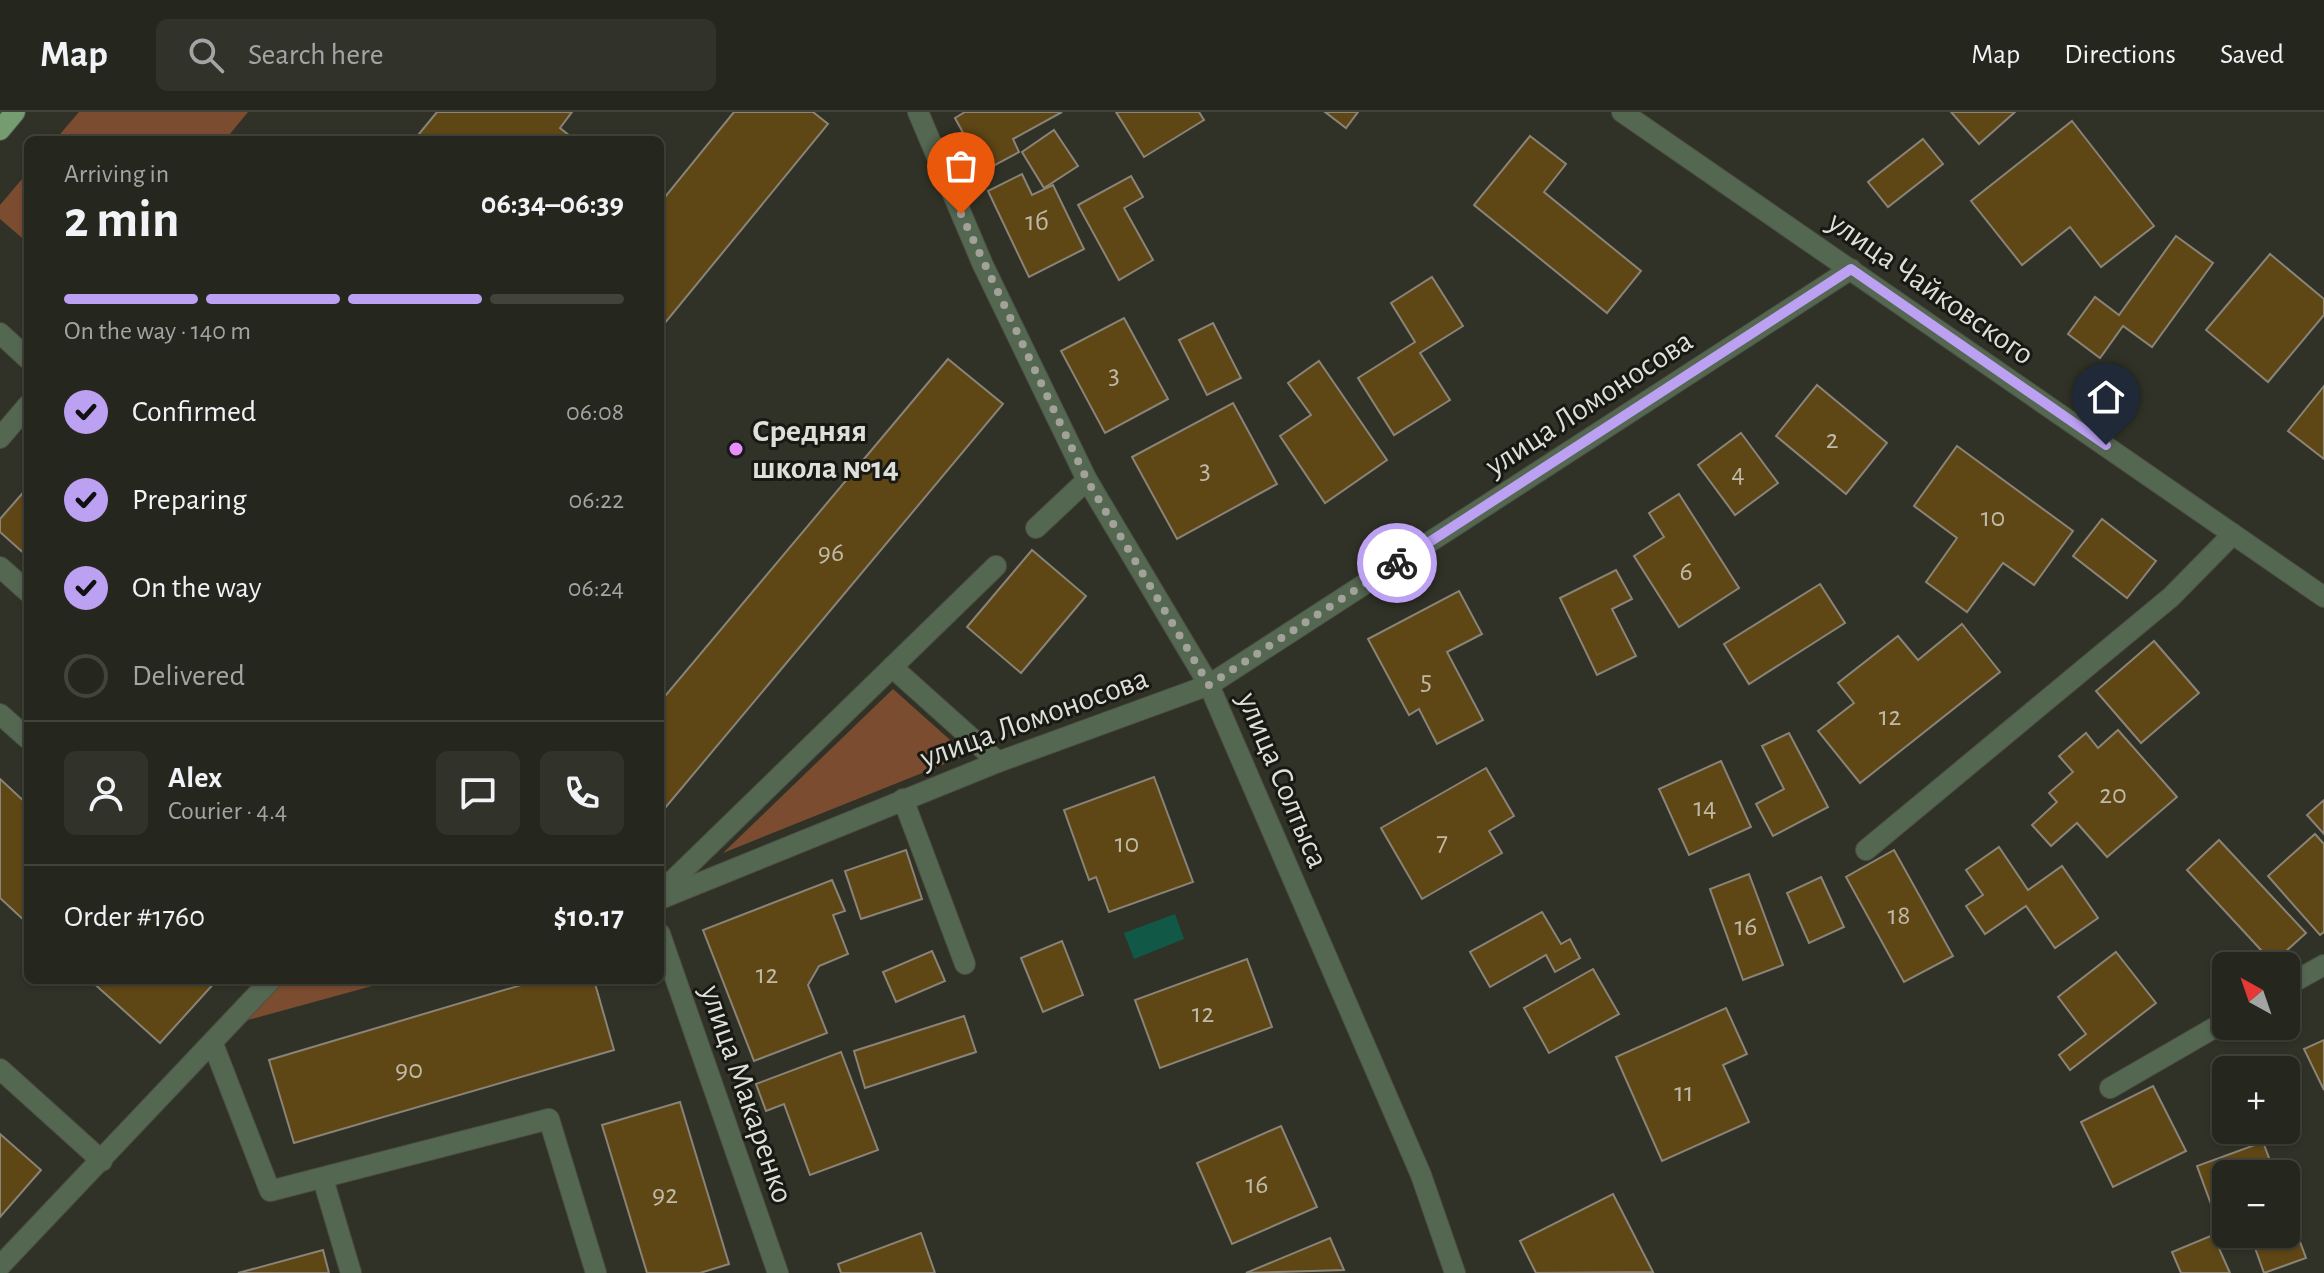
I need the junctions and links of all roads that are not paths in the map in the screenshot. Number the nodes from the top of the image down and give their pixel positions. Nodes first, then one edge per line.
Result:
1 (15, 112) edge
2 (918, 112) edge
3 (1622, 112) edge
4 (0, 130) edge
5 (1851, 269) junction
6 (0, 333) edge
7 (24, 355) edge
8 (24, 410) edge
9 (0, 438) edge
10 (1087, 480) junction
11 (1036, 528) dead end
12 (2233, 534) junction
13 (996, 566) dead end
14 (0, 567) edge
15 (24, 588) edge
16 (2324, 597) edge
17 (892, 667) junction
18 (1209, 685) junction
19 (0, 714) edge
20 (24, 735) edge
21 (998, 762) junction
22 (903, 799) junction
23 (1866, 850) dead end
24 (664, 892) edge
25 (664, 894) edge
26 (664, 945) edge
27 (965, 964) dead end
28 (2324, 965) edge
29 (2300, 978) edge
30 (267, 984) edge
31 (2212, 1029) edge
32 (213, 1044) junction
33 (0, 1069) edge
34 (2110, 1088) dead end
35 (102, 1161) junction
36 (323, 1179) junction
37 (0, 1266) edge
38 (351, 1273) edge
39 (596, 1273) edge
40 (778, 1273) edge
41 (1455, 1273) edge

1 - 4 main road
2 - 10 street, улица Солтыса
3 - 5 street, улица Чайковского
5 - 12 street, улица Чайковского
5 - 18 street, улица Ломоносова
6 - 7 street
8 - 9 street
10 - 11 street
10 - 18 street, улица Солтыса
12 - 16 street, улица Чайковского
12 - 23 street
13 - 17 street
14 - 15 street
17 - 21 street
17 - 24 street
18 - 21 street, улица Ломоносова
18 - 41 street, улица Солтыса
19 - 20 street
21 - 22 street, улица Ломоносова
22 - 25 street, улица Ломоносова
22 - 27 street
26 - 40 street, улица Макаренко
28 - 29 street
30 - 32 street
31 - 34 street
32 - 35 street
32 - 36 street
33 - 35 street
35 - 37 street
36 - 38 street
36 - 39 street

